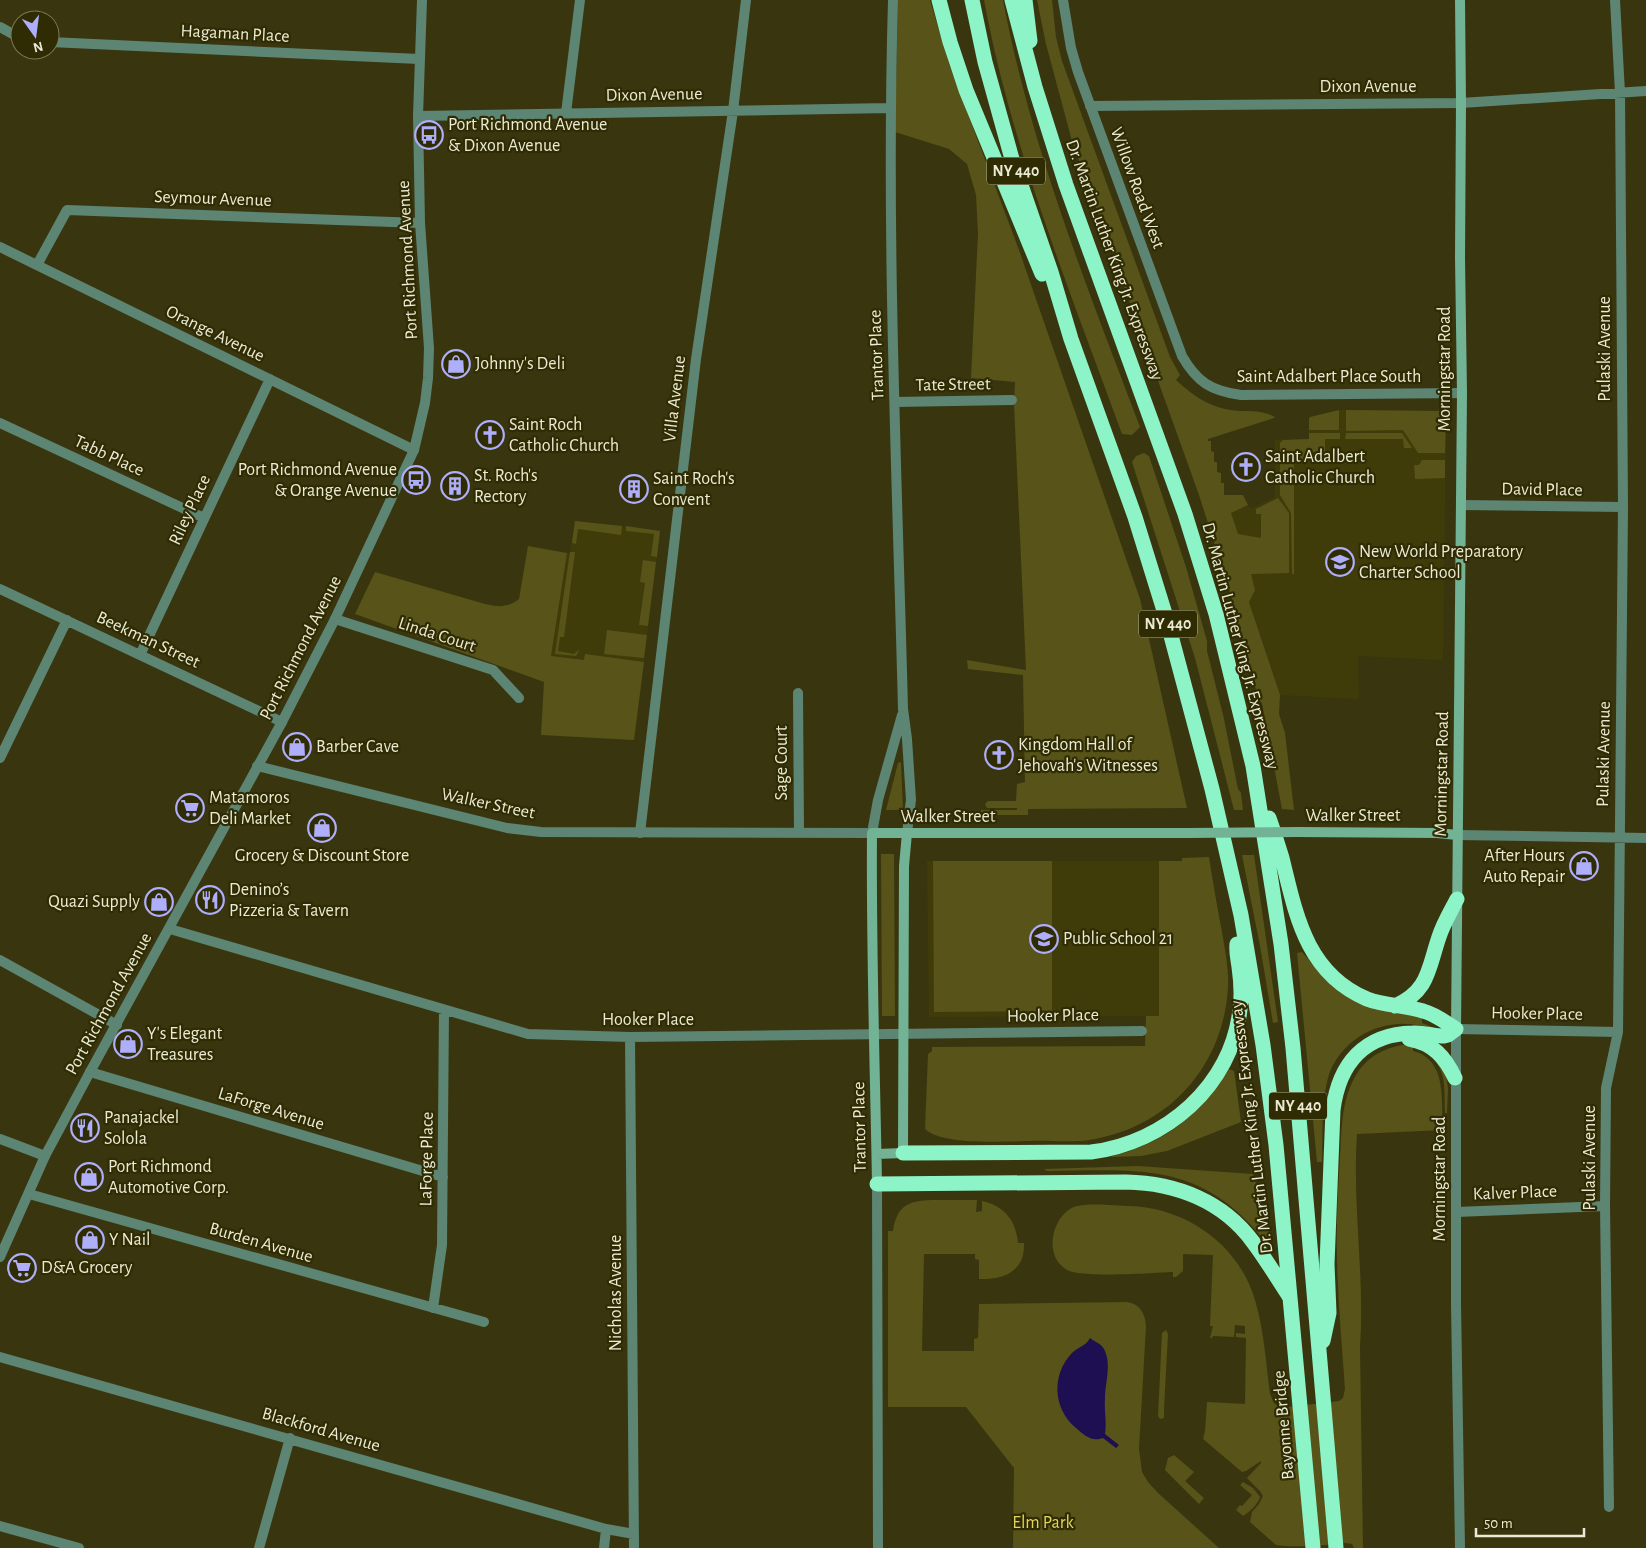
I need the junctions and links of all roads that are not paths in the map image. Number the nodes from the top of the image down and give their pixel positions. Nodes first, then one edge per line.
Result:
1 (422, 0) edge
2 (580, 0) edge
3 (746, 0) edge
4 (893, 0) edge
5 (938, 0) edge
6 (972, 0) edge
7 (1012, 0) edge
8 (1025, 0) edge
9 (1063, 0) edge
10 (1460, 0) edge
11 (1615, 0) edge
12 (60, 42) edge
13 (420, 59) junction
14 (1035, 88) junction
15 (1646, 91) edge
16 (1620, 93) junction
17 (1461, 103) junction
18 (1090, 106) junction
19 (890, 108) junction
20 (733, 111) junction
21 (566, 113) junction
22 (418, 116) junction
23 (420, 223) junction
24 (0, 247) edge
25 (37, 265) junction
26 (1072, 340) junction
27 (270, 379) junction
28 (1199, 379) joint
29 (1462, 393) junction
30 (1012, 400) dead end
31 (895, 402) junction
32 (0, 423) edge
33 (414, 450) junction
34 (1461, 505) junction
35 (1623, 507) junction
36 (204, 518) junction
37 (0, 589) edge
38 (335, 619) junction
39 (68, 620) junction
40 (140, 655) junction
41 (798, 693) dead end
42 (519, 698) dead end
43 (903, 709) junction
44 (282, 722) junction
45 (0, 758) edge
46 (258, 766) junction
47 (1253, 766) junction
48 (799, 832) junction
49 (640, 833) junction
50 (872, 833) junction
51 (907, 833) junction
52 (1457, 835) junction
53 (1620, 838) junction
54 (1646, 838) edge
55 (1457, 898) junction
56 (1241, 915) junction
57 (170, 929) junction
58 (0, 960) edge
59 (1395, 1006) junction
60 (444, 1010) junction
61 (117, 1025) junction
62 (1456, 1029) junction
63 (1142, 1032) dead end
64 (1618, 1032) junction
65 (903, 1034) junction
66 (874, 1035) junction
67 (1388, 1036) junction
68 (630, 1037) junction
69 (90, 1072) junction
70 (1455, 1078) junction
71 (0, 1139) edge
72 (903, 1153) junction
73 (877, 1154) junction
74 (46, 1156) junction
75 (443, 1177) junction
76 (877, 1184) junction
77 (28, 1194) junction
78 (1605, 1206) junction
79 (1456, 1212) junction
80 (0, 1257) edge
81 (1291, 1300) junction
82 (434, 1308) junction
83 (484, 1322) dead end
84 (0, 1357) edge
85 (1319, 1357) junction
86 (290, 1438) junction
87 (1609, 1507) dead end
88 (0, 1526) edge
89 (606, 1529) junction
90 (634, 1534) junction
91 (79, 1548) edge
92 (258, 1548) edge
93 (604, 1548) edge
94 (634, 1548) edge
95 (878, 1548) edge
96 (1313, 1548) edge
97 (1336, 1548) edge
98 (1460, 1548) edge

1 - 13 street, Port Richmond Avenue
2 - 21 street
3 - 20 street, Villa Avenue
4 - 19 street, Trantor Place
5 - 26 highway
6 - 26 highway, Dr. Martin Luther King Jr. Expressway / NY 440
7 - 14 highway, Dr. Martin Luther King Jr. Expressway / NY 440
8 - 14 highway
9 - 18 street, Willow Road West
10 - 17 main road, Morningstar Road
11 - 16 street, Pulaski Avenue
12 - 13 street, Hagaman Place
13 - 22 street, Port Richmond Avenue
14 - 47 highway, Dr. Martin Luther King Jr. Expressway / NY 440
15 - 16 street, Dixon Avenue
16 - 17 street, Dixon Avenue
16 - 35 street, Pulaski Avenue
17 - 18 street, Dixon Avenue
17 - 29 main road, Morningstar Road
18 - 28 street, Willow Road West
19 - 20 street, Dixon Avenue
19 - 31 street, Trantor Place
20 - 21 street, Dixon Avenue
20 - 49 street, Villa Avenue
21 - 22 street, Dixon Avenue
22 - 23 street, Port Richmond Avenue
23 - 25 street, Seymour Avenue
23 - 33 street, Port Richmond Avenue
24 - 25 street, Orange Avenue
25 - 27 street, Orange Avenue
26 - 56 highway, Dr. Martin Luther King Jr. Expressway / NY 440
27 - 33 street, Orange Avenue
27 - 36 street, Riley Place
28 - 29 street, Saint Adalbert Place South
29 - 34 main road, Morningstar Road
30 - 31 street, Tate Street
31 - 43 street, Trantor Place
32 - 36 street, Tabb Place
33 - 38 street, Port Richmond Avenue
34 - 35 street, David Place
34 - 52 main road, Morningstar Road
35 - 53 street, Pulaski Avenue
36 - 40 street, Riley Place
37 - 39 street, Beekman Street
38 - 42 street, Linda Court
38 - 44 street, Port Richmond Avenue
39 - 40 street, Beekman Street
39 - 45 street
40 - 44 street, Beekman Street
41 - 48 street, Sage Court
43 - 50 street, Trantor Place
43 - 51 street, Trantor Place
44 - 46 street, Port Richmond Avenue
46 - 49 street, Walker Street
46 - 57 street, Port Richmond Avenue
47 - 59 highway
47 - 85 highway, Dr. Martin Luther King Jr. Expressway / NY 440
48 - 49 street, Walker Street
48 - 50 street, Walker Street
50 - 51 main road, Walker Street
50 - 66 main road, Trantor Place
51 - 52 main road, Walker Street, bridge
51 - 65 main road, Trantor Place
52 - 53 street, Walker Street
52 - 55 main road, Morningstar Road
53 - 54 street, Walker Street
53 - 64 street, Pulaski Avenue
55 - 59 highway
55 - 62 main road, Morningstar Road
56 - 72 highway
56 - 81 highway, Dr. Martin Luther King Jr. Expressway / NY 440
57 - 60 street, Hooker Place
57 - 61 street, Port Richmond Avenue
58 - 61 street
59 - 62 highway
60 - 68 street, Hooker Place
60 - 75 street, LaForge Place
61 - 69 street, Port Richmond Avenue
62 - 64 street, Hooker Place
62 - 67 highway
62 - 70 street, Morningstar Road
63 - 65 street, Hooker Place
64 - 78 street, Pulaski Avenue
65 - 66 street, Hooker Place
65 - 72 main road, Trantor Place
66 - 68 street, Hooker Place
66 - 73 main road, Trantor Place
67 - 70 highway
67 - 85 highway
68 - 90 street, Nicholas Avenue
69 - 74 street, Port Richmond Avenue
69 - 75 street, LaForge Avenue
70 - 79 street, Morningstar Road
71 - 74 street
72 - 73 main road
73 - 76 main road, Trantor Place
74 - 77 street, Port Richmond Avenue
75 - 82 street, LaForge Place
76 - 81 highway
76 - 95 street, Trantor Place
77 - 80 street, Port Richmond Avenue
77 - 82 street, Burden Avenue
78 - 79 street, Kalver Place
78 - 87 street, Pulaski Avenue
79 - 98 street, Morningstar Road
81 - 96 highway, Bayonne Bridge / NY 440
82 - 83 street, Burden Avenue
84 - 86 street, Blackford Avenue
85 - 97 highway, NY 440
86 - 89 street, Blackford Avenue
86 - 92 street
88 - 91 street
89 - 90 street, Blackford Avenue
89 - 93 street
90 - 94 street, Nicholas Avenue

